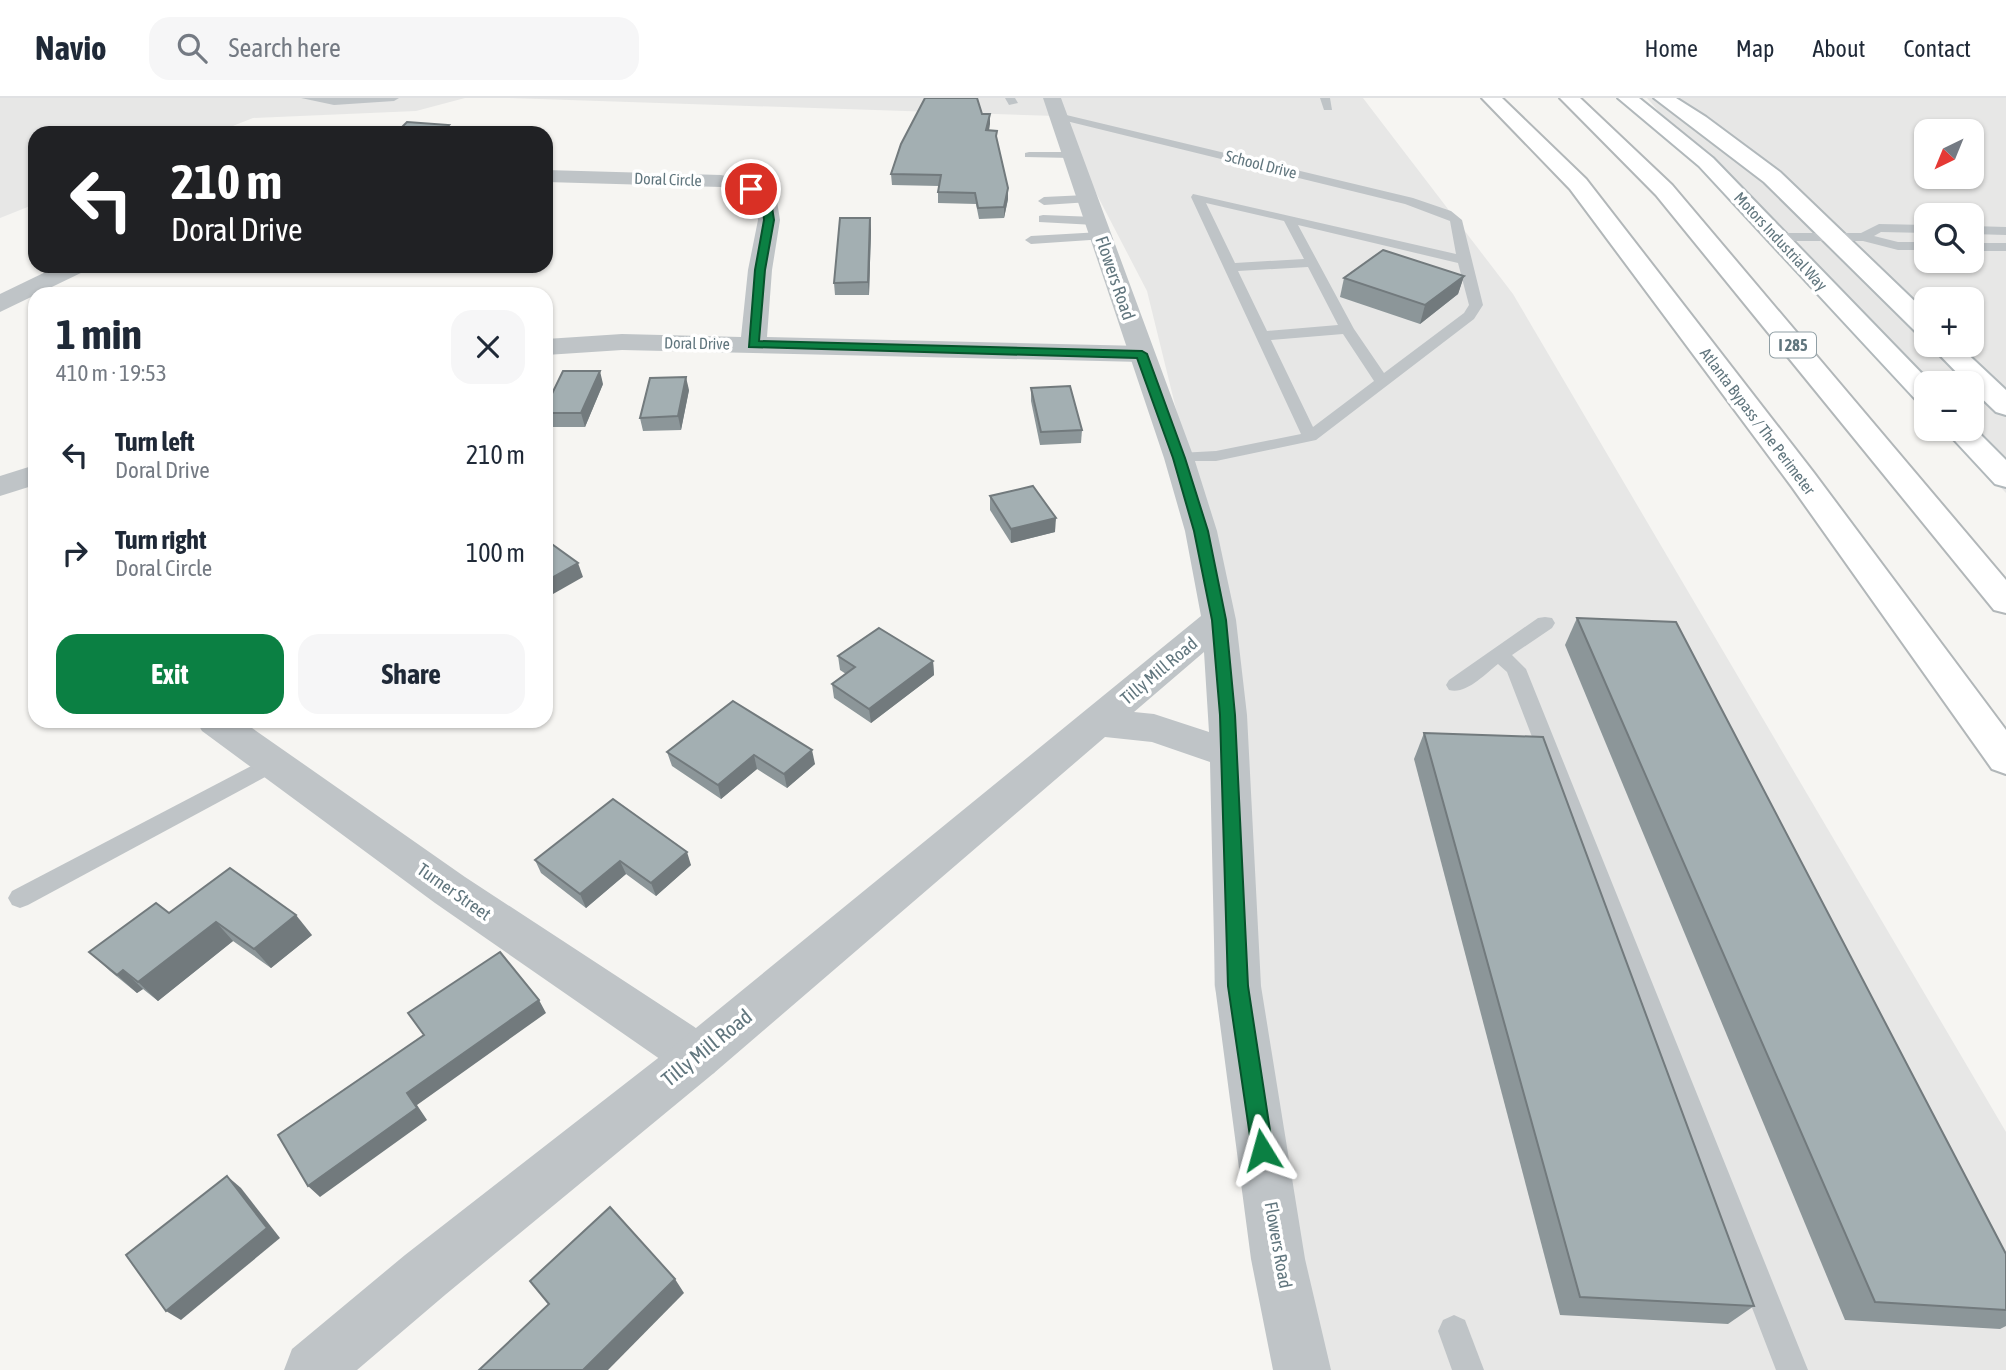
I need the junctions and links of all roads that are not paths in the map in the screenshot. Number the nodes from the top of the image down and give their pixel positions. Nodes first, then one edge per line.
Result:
1 (306, 98) edge
2 (394, 98) edge
3 (1491, 98) edge
4 (1569, 98) edge
5 (1627, 98) edge
6 (1663, 98) edge
7 (1055, 107) edge
8 (1029, 155) dead end
9 (1072, 155) junction
10 (553, 176) edge
11 (1044, 201) dead end
12 (1043, 219) dead end
13 (1094, 219) junction
14 (1290, 221) junction
15 (1914, 229) edge
16 (1984, 230) edge
17 (2006, 231) edge
18 (1777, 237) junction
19 (1834, 237) junction
20 (1863, 237) junction
21 (1031, 240) dead end
22 (1914, 246) edge
23 (1984, 247) edge
24 (2006, 247) edge
25 (1464, 260) junction
26 (1310, 264) junction
27 (1230, 267) junction
28 (63, 273) edge
29 (34, 287) edge
30 (28, 290) edge
31 (0, 304) edge
32 (1914, 315) edge
33 (1347, 329) junction
34 (1262, 336) junction
35 (753, 344) junction
36 (553, 347) edge
37 (1142, 354) junction
38 (1955, 357) edge
39 (1914, 381) edge
40 (1383, 383) junction
41 (2006, 406) edge
42 (1310, 437) junction
43 (1971, 441) edge
44 (1197, 457) junction
45 (28, 477) edge
46 (2006, 478) edge
47 (0, 487) edge
48 (2006, 602) edge
49 (1219, 620) junction
50 (1545, 623) dead end
51 (1499, 654) junction
52 (1456, 685) dead end
53 (1098, 722) junction
54 (225, 728) edge
55 (1229, 753) junction
56 (2006, 760) edge
57 (274, 762) junction
58 (20, 898) dead end
59 (696, 1057) junction
60 (1454, 1331) dead end
61 (313, 1370) edge
62 (1302, 1370) edge
63 (1468, 1370) edge
64 (1792, 1370) edge

1 - 2 lane
3 - 56 main road, Atlanta Bypass / The Perimeter
4 - 48 main road, I 285
5 - 18 main road, Motors Industrial Way
6 - 19 main road, Motors Industrial Way
7 - 9 street, Flowers Road
7 - 25 lane, School Drive
8 - 9 lane
9 - 13 street, Flowers Road
10 - 35 street, Doral Circle
11 - 13 lane
12 - 13 lane
13 - 21 lane
13 - 37 street, Flowers Road
14 - 25 lane
14 - 26 lane
14 - 27 lane
15 - 20 lane
16 - 17 lane
18 - 19 lane
18 - 39 main road, Motors Industrial Way
19 - 20 lane
19 - 32 main road, Motors Industrial Way
20 - 22 lane
23 - 24 lane
25 - 40 lane
26 - 27 lane
26 - 33 lane
27 - 34 lane
28 - 29 street
30 - 31 street
33 - 34 lane
33 - 40 lane
34 - 42 lane
35 - 36 street, Doral Drive
35 - 37 street, Doral Drive
37 - 44 street, Flowers Road
38 - 41 main road
40 - 42 lane
42 - 44 lane
43 - 46 main road
44 - 49 street, Flowers Road
45 - 47 street
49 - 53 street, Tilly Mill Road
49 - 55 street, Flowers Road
50 - 51 lane
51 - 52 lane
51 - 64 lane
53 - 55 street, Tilly Mill Road
53 - 59 street, Tilly Mill Road
54 - 57 street, Turner Street
55 - 62 street, Flowers Road
57 - 58 lane
57 - 59 street, Turner Street
59 - 61 street, Tilly Mill Road
60 - 63 lane

